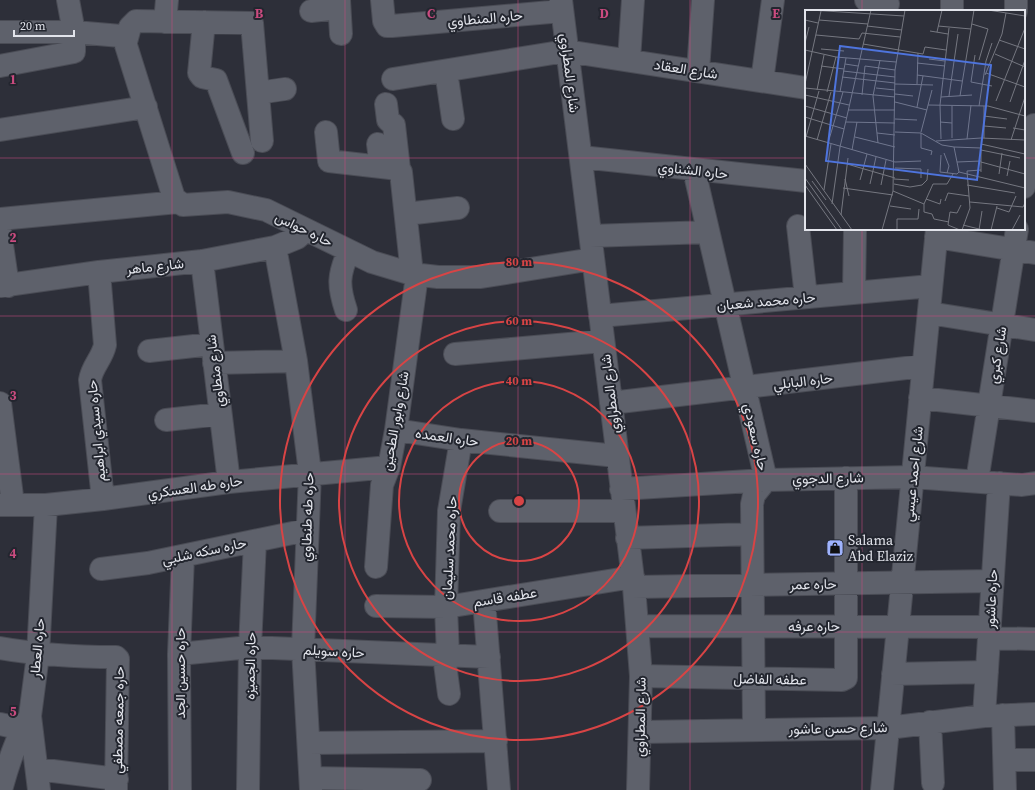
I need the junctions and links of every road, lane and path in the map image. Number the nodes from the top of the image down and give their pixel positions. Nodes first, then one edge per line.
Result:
1 (68, 0) edge
2 (167, 0) edge
3 (382, 0) edge
4 (633, 0) edge
5 (703, 0) edge
6 (773, 0) edge
7 (866, 0) edge
8 (339, 4) edge
9 (888, 5) edge
10 (562, 6) edge
11 (311, 11) dead end
12 (165, 22) junction
13 (204, 22) junction
14 (0, 32) edge
15 (74, 32) junction
16 (341, 34) dead end
17 (126, 42) junction
18 (566, 51) junction
19 (629, 60) junction
20 (0, 66) edge
21 (446, 71) junction
22 (698, 71) junction
23 (393, 79) dead end
24 (762, 81) junction
25 (805, 88) edge
26 (285, 89) dead end
27 (258, 92) junction
28 (386, 104) dead end
29 (146, 107) junction
30 (453, 120) dead end
31 (1031, 125) edge
32 (0, 130) edge
33 (326, 132) dead end
34 (262, 141) dead end
35 (378, 144) dead end
36 (243, 153) dead end
37 (581, 157) junction
38 (390, 168) junction
39 (694, 170) junction
40 (1025, 178) edge
41 (805, 181) edge
42 (178, 202) junction
43 (458, 208) dead end
44 (406, 214) junction
45 (0, 219) edge
46 (798, 226) dead end
47 (306, 230) junction
48 (856, 230) edge
49 (708, 232) junction
50 (936, 233) edge
51 (591, 236) junction
52 (1, 239) edge
53 (1022, 244) edge
54 (275, 247) junction
55 (349, 251) junction
56 (594, 259) junction
57 (202, 261) junction
58 (98, 272) junction
59 (415, 275) junction
60 (4, 286) edge
61 (931, 286) junction
62 (854, 293) junction
63 (806, 297) junction
64 (726, 305) junction
65 (346, 310) dead end
66 (929, 313) junction
67 (600, 316) junction
68 (1002, 325) junction
69 (1035, 330) edge
70 (603, 341) junction
71 (149, 350) dead end
72 (213, 353) junction
73 (455, 354) dead end
74 (296, 361) junction
75 (923, 366) junction
76 (745, 387) junction
77 (920, 398) junction
78 (0, 403) edge
79 (611, 403) junction
80 (989, 406) junction
81 (1035, 411) edge
82 (220, 414) junction
83 (166, 420) dead end
84 (396, 430) junction
85 (2, 438) edge
86 (461, 440) junction
87 (617, 456) junction
88 (389, 467) junction
89 (310, 473) junction
90 (912, 477) junction
91 (846, 478) junction
92 (766, 480) junction
93 (229, 482) junction
94 (988, 482) junction
95 (1035, 483) edge
96 (621, 489) junction
97 (103, 499) junction
98 (46, 504) junction
99 (6, 505) edge
100 (500, 511) dead end
101 (624, 512) junction
102 (308, 530) junction
103 (752, 534) junction
104 (627, 538) junction
105 (255, 541) junction
106 (183, 556) junction
107 (376, 567) dead end
108 (101, 569) dead end
109 (992, 580) junction
110 (634, 582) junction
111 (902, 582) junction
112 (847, 583) junction
113 (753, 585) junction
114 (484, 600) junction
115 (376, 606) dead end
116 (446, 607) junction
117 (638, 626) junction
118 (753, 626) junction
119 (847, 626) junction
120 (898, 627) junction
121 (989, 633) junction
122 (1035, 639) edge
123 (250, 647) junction
124 (0, 648) edge
125 (303, 649) junction
126 (179, 654) junction
127 (38, 655) junction
128 (446, 656) junction
129 (489, 657) junction
130 (987, 672) junction
131 (893, 674) junction
132 (641, 676) junction
133 (754, 678) junction
134 (449, 694) dead end
135 (1035, 714) edge
136 (994, 715) junction
137 (26, 722) junction
138 (930, 722) junction
139 (0, 724) edge
140 (888, 728) junction
141 (754, 729) junction
142 (641, 732) junction
143 (496, 741) junction
144 (309, 743) junction
145 (1005, 760) junction
146 (1035, 760) edge
147 (38, 780) edge
148 (420, 780) dead end
149 (933, 783) dead end
150 (116, 784) edge
151 (311, 784) edge
152 (1, 790) edge
153 (180, 790) edge
154 (248, 790) edge
155 (499, 790) edge
156 (638, 790) edge
157 (882, 790) edge
158 (1005, 790) edge

1 - 15 street
2 - 12 street
3 - 10 street, حاره المنطاوي
4 - 19 street
5 - 22 street
6 - 24 street
7 - 9 street
8 - 11 street
8 - 16 street
10 - 18 street, شارع المطراوي
12 - 13 street
12 - 17 street
13 - 27 street
13 - 36 street
14 - 15 street
15 - 17 street
15 - 20 street
17 - 29 street
18 - 19 street, شارع العقاد
18 - 21 street, شارع العقاد
18 - 37 street, شارع المطراوي
19 - 22 street, شارع العقاد
21 - 23 street, شارع العقاد
21 - 30 street
22 - 24 street, شارع العقاد
24 - 25 street, شارع العقاد
26 - 27 street
27 - 34 street
28 - 38 street
29 - 32 street
29 - 42 street
31 - 40 street
33 - 38 street
35 - 38 street
37 - 39 street, حاره الشناوي
37 - 51 street, شارع المطراوي
38 - 44 street, شارع وابور الطحين
39 - 41 street, حاره الشناوي
39 - 49 street, حاره سعودي
42 - 45 street
42 - 47 street, حاره حواس
43 - 44 street
44 - 59 street, شارع وابور الطحين
46 - 63 street
47 - 54 street, شارع ماهر
47 - 55 street, حاره حواس
48 - 62 street
49 - 51 street
49 - 64 street, حاره سعودي
50 - 53 street
50 - 61 street, شارع احمد عيسي
51 - 56 street, شارع المطراوي
52 - 60 street
53 - 68 street, شارع كبري
54 - 57 street, شارع ماهر
54 - 74 street, حاره طه طنطاوي
55 - 59 street, حاره حواس
55 - 65 street
56 - 59 street, حاره حواس
56 - 67 street, شارع المطراوي
57 - 58 street, شارع ماهر
57 - 72 street, شارع منطاوي
58 - 60 street, شارع ماهر
58 - 97 street, حاره سيدي ابراهيم
59 - 84 street, شارع وابور الطحين
61 - 62 street, حاره محمد شعبان
61 - 66 street, شارع احمد عيسي
62 - 63 street, حاره محمد شعبان
63 - 64 street, حاره محمد شعبان
64 - 67 street, حاره محمد شعبان
64 - 76 street, حاره سعودي
66 - 68 street
66 - 75 street, شارع احمد عيسي
67 - 70 street, شارع المطراوي
68 - 69 street
68 - 80 street, شارع كبري
70 - 73 street
70 - 79 street, شارع المطراوي
71 - 72 street
72 - 74 street
72 - 82 street, شارع منطاوي
74 - 89 street, حاره طه طنطاوي
75 - 76 street, حاره البابلي
75 - 77 street, شارع احمد عيسي
76 - 79 street, حاره البابلي
76 - 92 street, حاره سعودي
77 - 80 street
77 - 90 street, شارع احمد عيسي
78 - 85 street
79 - 87 street, شارع المطراوي
80 - 81 street
80 - 94 street, شارع كبري
82 - 83 street
82 - 93 street, شارع منطاوي
84 - 86 street, حاره العمده
84 - 88 street, شارع وابور الطحين
85 - 99 street
86 - 87 street, حاره العمده
86 - 116 street, حاره محمد سليمان
87 - 96 street, شارع المطراوي
88 - 89 street, حاره طه العسكري
88 - 107 street, شارع وابور الطحين
89 - 93 street, حاره طه العسكري
89 - 102 street, حاره طه طنطاوي
90 - 91 street, شارع الدجوي
90 - 94 street, شارع الدجوي
90 - 111 street, شارع احمد عيسي
91 - 92 street, شارع الدجوي
91 - 112 street
92 - 96 street, شارع الدجوي
92 - 103 street, حاره سعودي
93 - 97 street, حاره طه العسكري
94 - 95 street, شارع الدجوي
94 - 109 street, حاره عاشور
96 - 101 street, شارع المطراوي
97 - 98 street, حاره طه العسكري
98 - 99 street, حاره طه العسكري
98 - 127 street, حاره العطار
100 - 101 street
101 - 104 street, شارع المطراوي
102 - 105 street, حاره سكه شلبي
102 - 125 street, حاره طه طنطاوي
103 - 104 street
103 - 113 street, حاره سعودي
104 - 110 street, شارع المطراوي
105 - 106 street, حاره سكه شلبي
105 - 123 street, حاره الجميزه
106 - 108 street, حاره سكه شلبي
106 - 126 street, حاره حسين الجد
109 - 111 street, حاره عمر
109 - 121 street, حاره عاشور
110 - 113 street, حاره عمر
110 - 114 street, عطفه قاسم
110 - 117 street, شارع المطراوي
111 - 112 street, حاره عمر
111 - 120 street, شارع احمد عيسي
112 - 113 street, حاره عمر
112 - 119 street
113 - 118 street, حاره سعودي
114 - 116 street, عطفه قاسم
114 - 129 street
115 - 116 street, عطفه قاسم
116 - 128 street, حاره محمد سليمان
117 - 118 street, حاره عرفه
117 - 132 street, شارع المطراوي
118 - 119 street, حاره عرفه
118 - 133 street, حاره سعودي
119 - 120 street, حاره عرفه
119 - 133 street, عطفه الفاضل
120 - 121 street, حاره عرفه
120 - 131 street, شارع احمد عيسي
121 - 122 street, حاره عرفه
121 - 130 street, حاره عاشور
123 - 125 street, حاره سويلم
123 - 126 street, حاره سويلم
123 - 154 street, حاره الجميزه
124 - 127 street
125 - 128 street, حاره سويلم
125 - 144 street, حاره طه طنطاوي
126 - 153 street, حاره حسين الجد
127 - 137 street, حاره العطار
127 - 150 street, حاره جمعه مصطفي
128 - 129 street, حاره سويلم
128 - 134 street, حاره محمد سليمان
129 - 143 street
130 - 131 street
130 - 136 street, حاره عاشور
131 - 140 street, شارع احمد عيسي
132 - 133 street, عطفه الفاضل
132 - 142 street, شارع المطراوي
133 - 141 street, حاره سعودي
135 - 136 street, شارع حسن عاشور
136 - 138 street, شارع حسن عاشور
136 - 145 street, حاره عاشور
137 - 139 street
137 - 147 street, حاره العطار
137 - 152 street
138 - 140 street, شارع حسن عاشور
138 - 149 street
140 - 141 street, شارع حسن عاشور
140 - 157 street, شارع احمد عيسي
141 - 142 street, شارع حسن عاشور
142 - 156 street, شارع المطراوي
143 - 144 street
143 - 155 street
144 - 151 street, حاره طه طنطاوي
145 - 146 street
145 - 158 street, حاره عاشور
147 - 150 street
148 - 151 street

